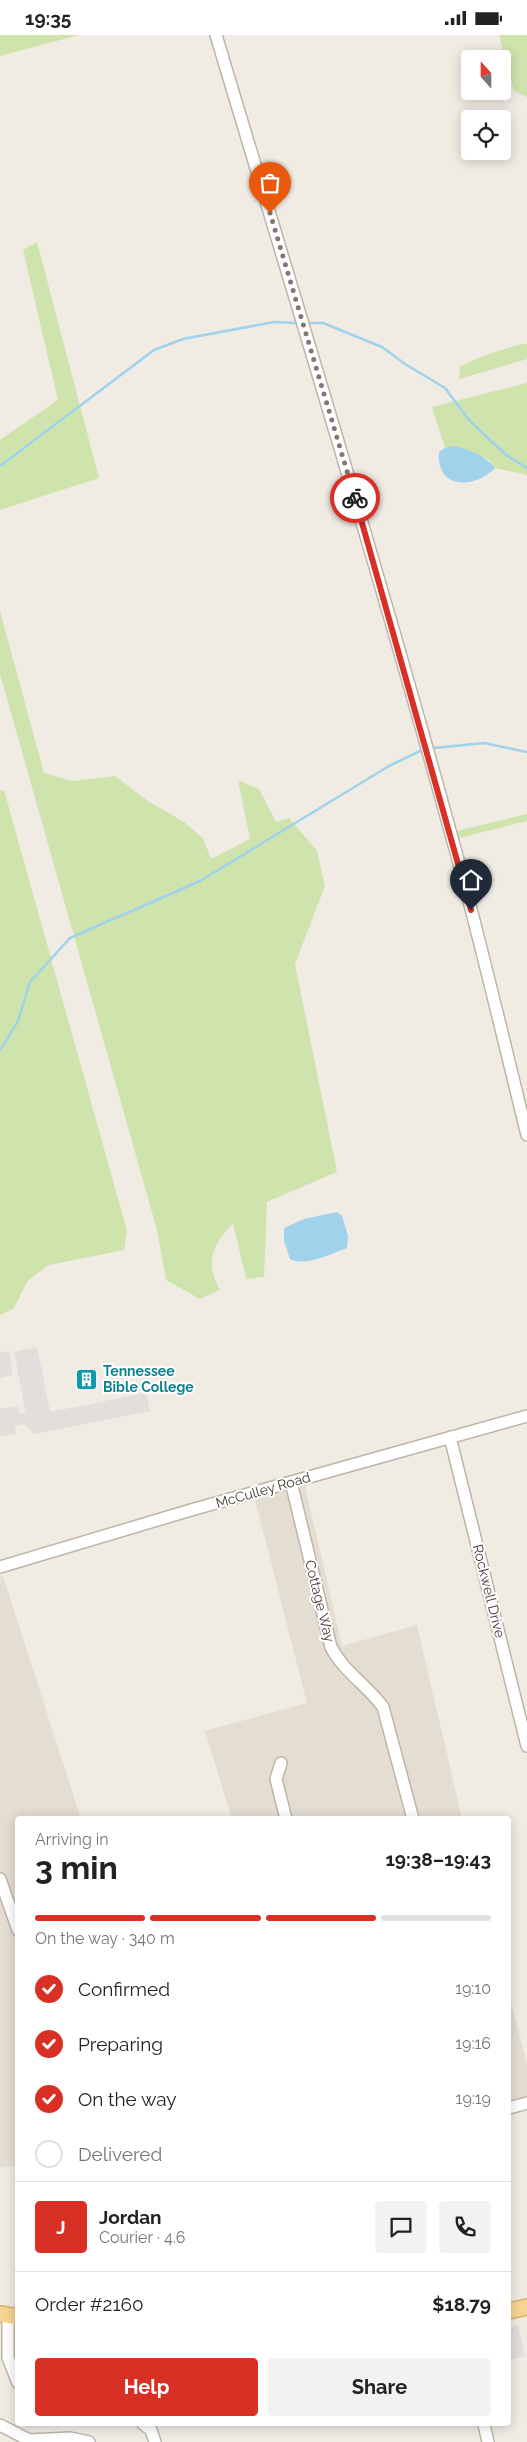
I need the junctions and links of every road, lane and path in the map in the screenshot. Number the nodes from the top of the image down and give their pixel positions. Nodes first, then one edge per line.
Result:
1 (216, 35) edge
2 (527, 1135) edge
3 (527, 1416) edge
4 (450, 1437) junction
5 (291, 1482) junction
6 (0, 1567) edge
7 (527, 1746) edge
8 (281, 1763) dead end
9 (285, 1816) edge
10 (413, 1816) edge
11 (0, 1879) edge
12 (15, 1922) edge
13 (527, 2103) edge
14 (511, 2107) edge
15 (527, 2307) edge
16 (511, 2311) edge
17 (6, 2315) edge
18 (15, 2376) edge
19 (146, 2426) edge
20 (484, 2426) edge
21 (2, 2431) edge
22 (89, 2442) edge
23 (155, 2442) edge
24 (488, 2442) edge

1 - 2 street
3 - 4 street, McCulley Road
4 - 5 street, McCulley Road
4 - 7 street, Rockwell Drive
5 - 6 street, McCulley Road
5 - 10 street, Cottage Way
8 - 9 street
11 - 12 street
13 - 14 street
15 - 16 main road
17 - 18 street
19 - 23 street
20 - 24 street
21 - 22 street

